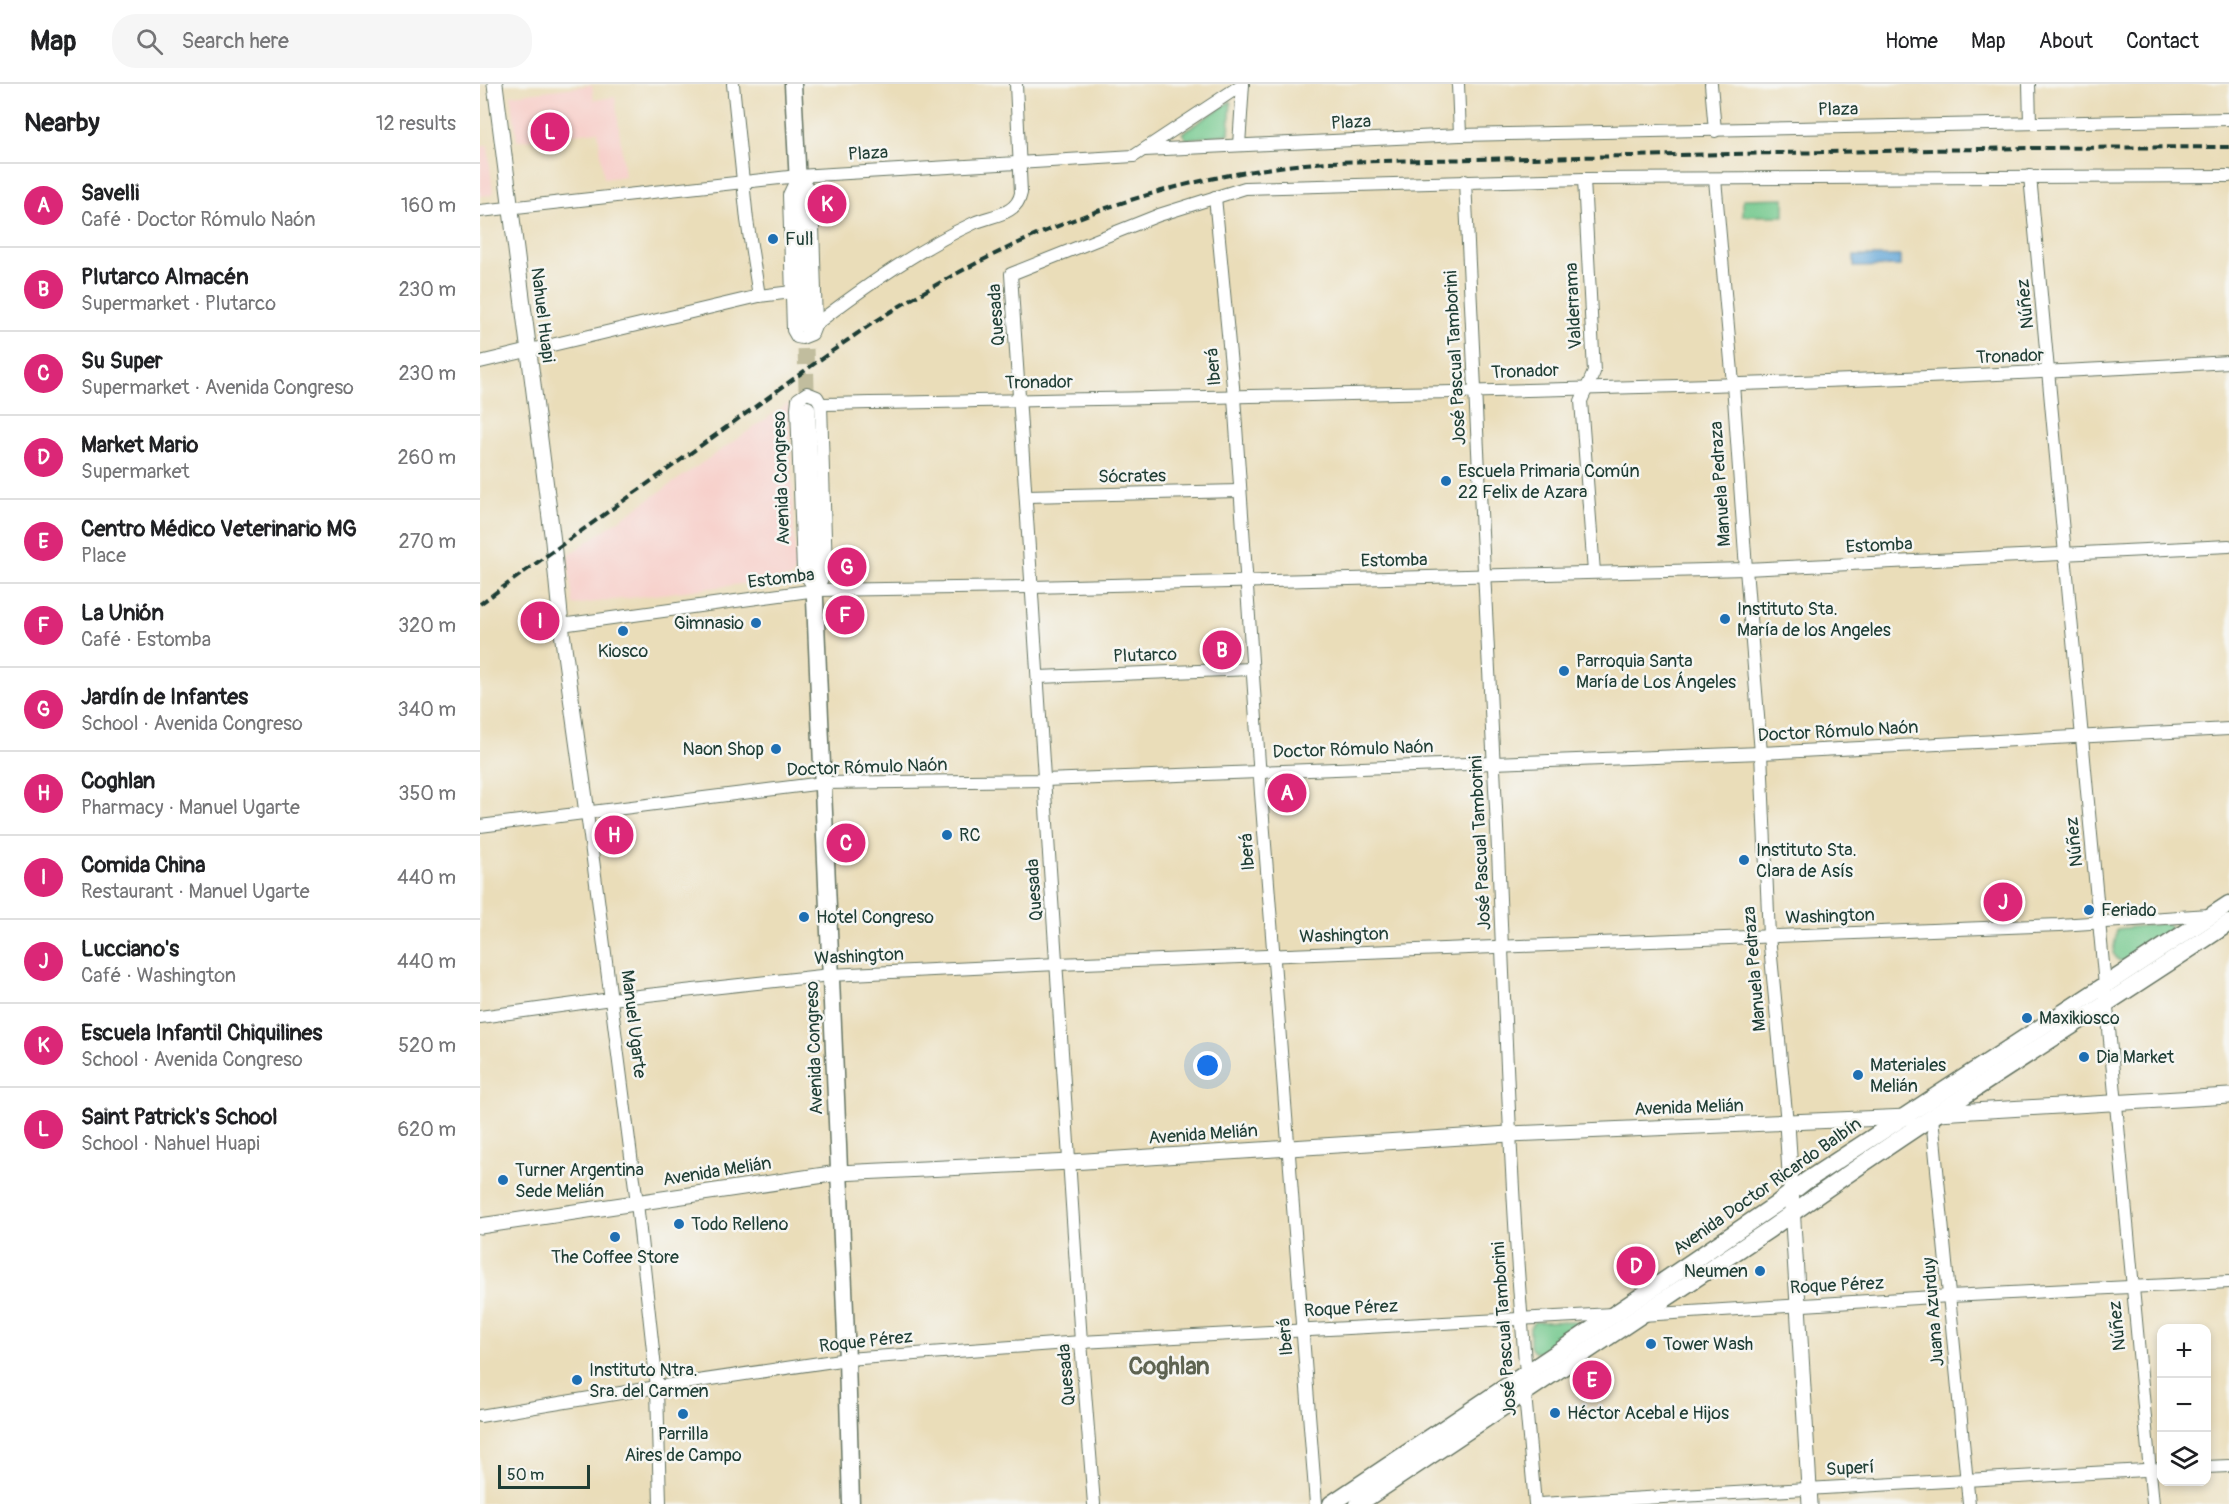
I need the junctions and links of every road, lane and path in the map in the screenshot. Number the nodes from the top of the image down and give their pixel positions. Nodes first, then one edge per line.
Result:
1 (495, 84) edge
2 (733, 84) edge
3 (793, 84) edge
4 (1016, 84) edge
5 (1243, 84) edge
6 (1458, 84) edge
7 (1711, 84) edge
8 (2029, 84) edge
9 (2229, 119) edge
10 (2030, 123) junction
11 (1714, 131) junction
12 (1460, 135) junction
13 (1239, 145) junction
14 (1144, 150) junction
15 (1020, 162) junction
16 (798, 176) junction
17 (2030, 176) junction
18 (2229, 176) edge
19 (1584, 179) junction
20 (1714, 179) junction
21 (1465, 181) junction
22 (742, 182) junction
23 (1215, 197) junction
24 (510, 208) junction
25 (480, 211) edge
26 (792, 292) junction
27 (759, 296) junction
28 (811, 325) junction
29 (528, 350) junction
30 (480, 362) edge
31 (2229, 362) edge
32 (2050, 373) junction
33 (1733, 384) junction
34 (1587, 388) junction
35 (1474, 391) junction
36 (1234, 397) junction
37 (1020, 400) junction
38 (814, 406) joint
39 (1239, 491) junction
40 (1027, 496) junction
41 (2229, 546) edge
42 (554, 550) joint
43 (2068, 554) junction
44 (1746, 569) junction
45 (1594, 572) junction
46 (1486, 576) junction
47 (1247, 581) junction
48 (1032, 587) junction
49 (816, 590) junction
50 (561, 625) junction
51 (1252, 669) junction
52 (1038, 677) junction
53 (2229, 729) edge
54 (2082, 736) junction
55 (1761, 753) junction
56 (1494, 762) junction
57 (1260, 771) junction
58 (1044, 780) junction
59 (823, 783) junction
60 (587, 813) junction
61 (480, 826) edge
62 (2229, 904) edge
63 (2212, 915) junction
64 (2101, 923) junction
65 (2229, 923) edge
66 (1769, 936) junction
67 (1502, 947) junction
68 (1273, 956) junction
69 (1058, 964) junction
70 (830, 975) junction
71 (2106, 986) junction
72 (611, 999) junction
73 (2108, 1004) junction
74 (480, 1017) edge
75 (2229, 1096) edge
76 (2116, 1102) junction
77 (1935, 1115) junction
78 (1904, 1117) junction
79 (1787, 1123) junction
80 (1509, 1134) junction
81 (1287, 1148) junction
82 (1071, 1162) junction
83 (838, 1173) junction
84 (1792, 1191) junction
85 (637, 1203) junction
86 (1793, 1212) junction
87 (480, 1226) edge
88 (2229, 1282) edge
89 (2132, 1288) junction
90 (1950, 1296) junction
91 (1798, 1305) junction
92 (1612, 1314) junction
93 (1642, 1315) junction
94 (1521, 1318) junction
95 (1303, 1329) junction
96 (1081, 1342) junction
97 (847, 1359) junction
98 (1526, 1373) junction
99 (657, 1387) junction
100 (1525, 1394) junction
101 (480, 1416) edge
102 (2229, 1466) edge
103 (2211, 1467) edge
104 (2155, 1470) edge
105 (1967, 1480) junction
106 (1810, 1496) edge
107 (660, 1504) edge
108 (850, 1504) edge
109 (1094, 1504) edge
110 (1316, 1504) edge
111 (1331, 1504) edge
112 (1359, 1504) edge
113 (1534, 1504) edge
114 (1540, 1504) edge
115 (1969, 1504) edge
116 (2152, 1504) edge

1 - 24 street, Nahuel Huapi
2 - 22 street
3 - 16 main road
4 - 15 street
5 - 13 street
5 - 14 street
6 - 12 street
7 - 11 street
8 - 10 street
9 - 10 street, Plaza
10 - 11 street, Plaza
11 - 12 street, Plaza
12 - 13 street, Plaza
13 - 14 street, Plaza
14 - 15 street, Plaza
15 - 16 street, Plaza
15 - 28 street
16 - 22 street, Plaza
16 - 26 street
16 - 28 main road
17 - 18 street
17 - 20 street
17 - 32 street, Núñez
19 - 20 street
19 - 21 street
19 - 34 street, Valderrama
20 - 33 street, Manuela Pedraza
21 - 23 street
21 - 35 street, José Pascual Tamborini
22 - 24 street, Plaza
22 - 27 street
23 - 36 street, Iberá
23 - 37 street, Quesada
24 - 25 street, Plaza
24 - 29 street, Nahuel Huapi
26 - 27 street
26 - 28 street
27 - 29 street
29 - 30 street
29 - 42 street, Nahuel Huapi
31 - 32 street, Tronador
32 - 33 street, Tronador
32 - 43 street, Núñez
33 - 34 street, Tronador
33 - 44 street, Manuela Pedraza
34 - 35 street, Tronador
34 - 45 street, Valderrama
35 - 36 street, Tronador
35 - 46 street, José Pascual Tamborini
36 - 37 street, Tronador
36 - 39 street, Iberá
37 - 38 street, Tronador
37 - 40 street, Quesada
38 - 49 main road, Avenida Congreso
39 - 40 street, Sócrates
39 - 47 street, Iberá
40 - 48 street, Quesada
41 - 43 street, Estomba
42 - 50 street, Manuel Ugarte
43 - 44 street, Estomba
43 - 54 street, Núñez
44 - 45 street, Estomba
44 - 55 street, Manuela Pedraza
45 - 46 street, Estomba
46 - 47 street, Estomba
46 - 56 street, José Pascual Tamborini
47 - 48 street, Estomba
47 - 51 street, Iberá
48 - 49 street, Estomba
48 - 52 street, Quesada
49 - 50 street, Estomba
49 - 59 main road, Avenida Congreso
50 - 60 street, Manuel Ugarte
51 - 52 street, Plutarco
51 - 57 street, Iberá
52 - 58 street, Quesada
53 - 54 street, Doctor Rómulo Naón
54 - 55 street, Doctor Rómulo Naón
54 - 64 street, Núñez
55 - 56 street, Doctor Rómulo Naón
55 - 66 street, Manuela Pedraza
56 - 57 street, Doctor Rómulo Naón
56 - 67 street, José Pascual Tamborini
57 - 58 street, Doctor Rómulo Naón
57 - 68 street, Iberá
58 - 59 street, Doctor Rómulo Naón
58 - 69 street, Quesada
59 - 60 street, Doctor Rómulo Naón
59 - 70 main road, Avenida Congreso
60 - 61 street, Doctor Rómulo Naón
60 - 72 street, Manuel Ugarte
62 - 63 main road, Avenida Doctor Ricardo Balbín
63 - 64 street, Washington
63 - 71 main road, Avenida Doctor Ricardo Balbín
64 - 66 street, Washington
64 - 71 street, Núñez
65 - 73 main road, Avenida Doctor Ricardo Balbín
66 - 67 street, Washington
66 - 79 street, Manuela Pedraza
67 - 68 street, Washington
67 - 80 street, José Pascual Tamborini
68 - 69 street, Washington
68 - 81 street, Iberá
69 - 70 street, Washington
69 - 82 street, Quesada
70 - 72 street, Washington
70 - 83 main road, Avenida Congreso
71 - 73 street, Núñez
71 - 78 main road, Avenida Doctor Ricardo Balbín
72 - 74 street, Washington
72 - 85 street, Manuel Ugarte
73 - 76 street, Núñez
73 - 77 main road, Avenida Doctor Ricardo Balbín
75 - 76 street, Avenida Melián
76 - 77 street, Avenida Melián
76 - 89 street, Núñez
77 - 78 street, Avenida Melián
77 - 86 main road, Avenida Doctor Ricardo Balbín
77 - 90 street, Juana Azurduy
78 - 79 street, Avenida Melián
78 - 84 main road, Avenida Doctor Ricardo Balbín
79 - 80 street, Avenida Melián
79 - 84 street, Manuela Pedraza
80 - 81 street, Avenida Melián
80 - 94 street, José Pascual Tamborini
81 - 82 street, Avenida Melián
81 - 95 street, Iberá
82 - 83 street, Avenida Melián
82 - 96 street, Quesada
83 - 85 street, Avenida Melián
83 - 97 main road, Avenida Congreso
84 - 86 street, Manuela Pedraza
84 - 92 main road, Avenida Doctor Ricardo Balbín
85 - 87 street, Avenida Melián
85 - 99 street, Manuel Ugarte
86 - 91 street, Manuela Pedraza
86 - 93 main road, Avenida Doctor Ricardo Balbín
88 - 89 street, Roque Pérez
89 - 90 street, Roque Pérez
89 - 104 street, Núñez
90 - 91 street, Roque Pérez
90 - 105 street, Juana Azurduy
91 - 93 street, Roque Pérez
91 - 106 street, Manuela Pedraza
92 - 93 street, Roque Pérez
92 - 94 street, Roque Pérez
92 - 98 main road, Avenida Doctor Ricardo Balbín
93 - 100 main road, Avenida Doctor Ricardo Balbín
94 - 95 street, Roque Pérez
94 - 98 street, José Pascual Tamborini
95 - 96 street, Roque Pérez
95 - 110 street, Iberá
96 - 97 street, Roque Pérez
96 - 109 street, Quesada
97 - 99 street, Roque Pérez
97 - 108 main road, Avenida Congreso
98 - 100 street, José Pascual Tamborini
98 - 111 main road, Avenida Doctor Ricardo Balbín
99 - 101 street, Roque Pérez
99 - 107 street, Manuel Ugarte
100 - 112 main road, Avenida Doctor Ricardo Balbín
100 - 113 street, José Pascual Tamborini
102 - 103 street
104 - 105 street, Superí
104 - 116 street, Núñez
105 - 106 street, Superí
105 - 115 street, Juana Azurduy
106 - 114 street, Superí

